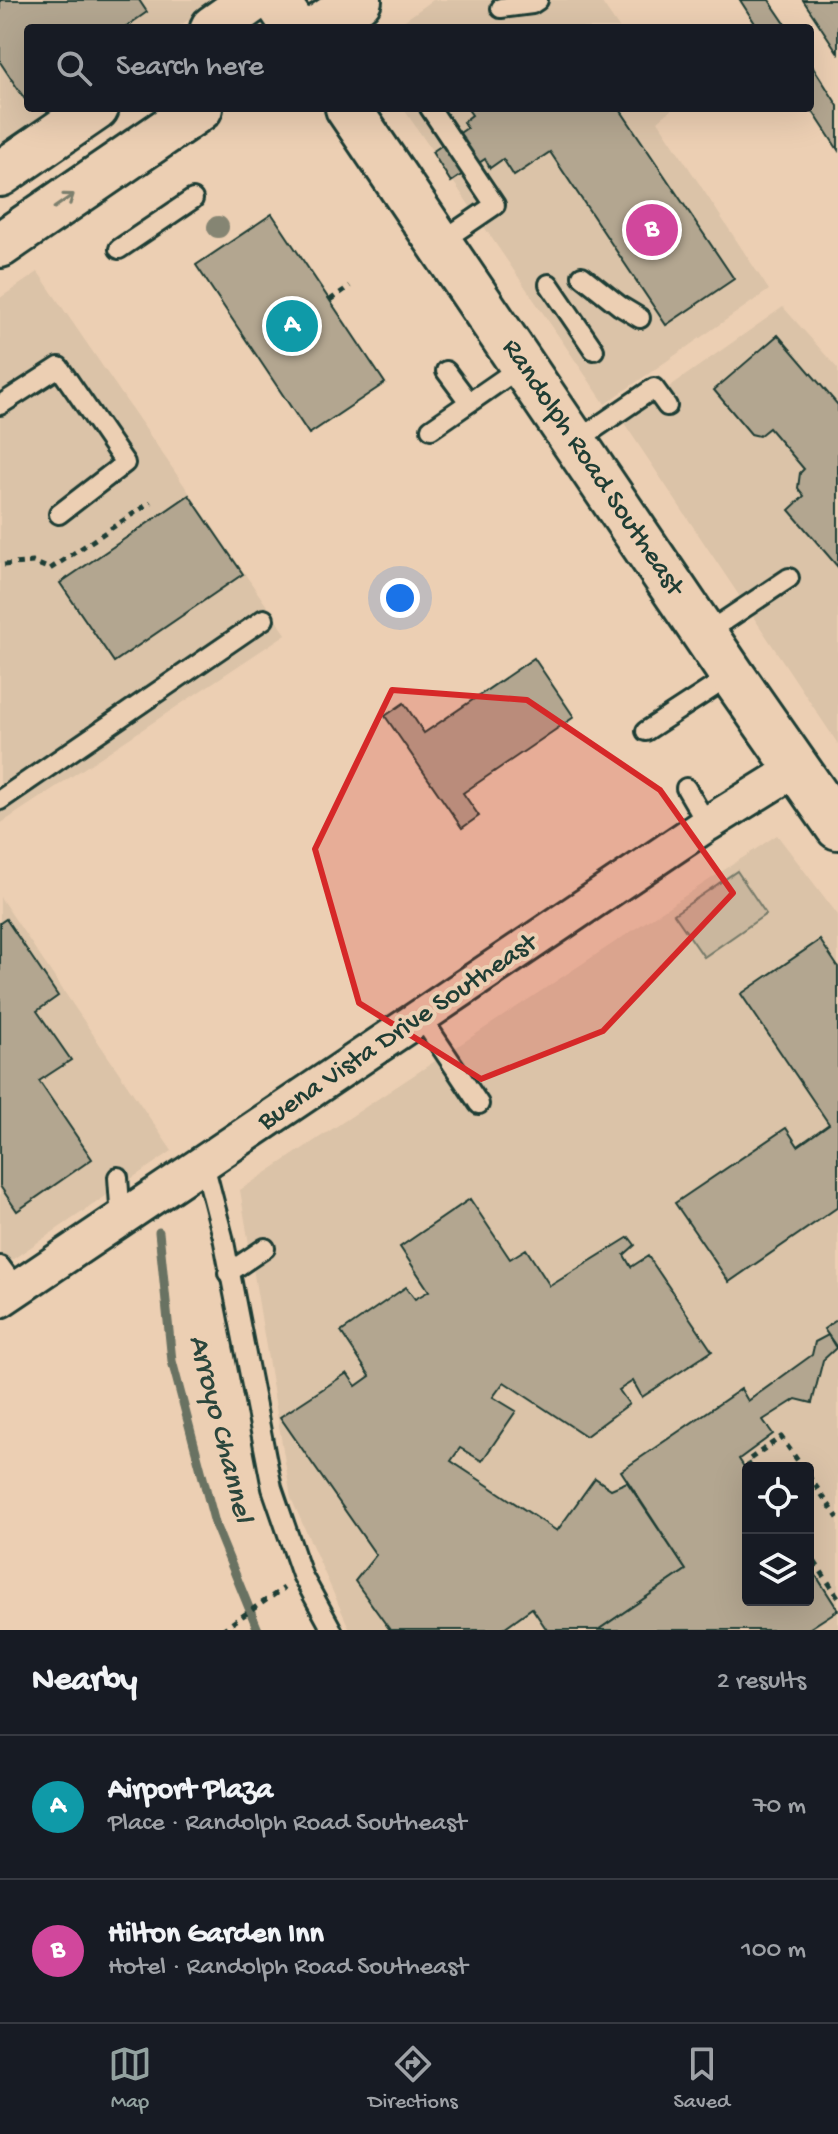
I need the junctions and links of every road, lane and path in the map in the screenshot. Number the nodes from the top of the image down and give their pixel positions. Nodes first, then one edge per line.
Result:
1 (253, 0) edge
2 (276, 0) edge
3 (359, 0) edge
4 (538, 0) edge
5 (501, 8) dead end
6 (219, 24) edge
7 (292, 24) edge
8 (324, 24) edge
9 (90, 112) edge
10 (194, 112) edge
11 (351, 112) edge
12 (433, 112) edge
13 (0, 174) edge
14 (193, 199) dead end
15 (439, 243) junction
16 (0, 245) edge
17 (119, 249) dead end
18 (582, 276) dead end
19 (549, 284) dead end
20 (350, 286) dead end
21 (330, 300) dead end
22 (640, 318) dead end
23 (594, 350) dead end
24 (522, 366) junction
25 (446, 371) dead end
26 (469, 402) junction
27 (0, 405) edge
28 (667, 406) dead end
29 (431, 429) dead end
30 (575, 442) junction
31 (151, 502) dead end
32 (59, 514) dead end
33 (4, 565) dead end
34 (789, 578) dead end
35 (264, 619) dead end
36 (705, 634) junction
37 (732, 675) junction
38 (646, 731) dead end
39 (797, 768) junction
40 (686, 788) dead end
41 (0, 800) edge
42 (707, 824) junction
43 (838, 827) edge
44 (421, 1017) junction
45 (479, 1104) dead end
46 (204, 1164) junction
47 (118, 1177) dead end
48 (121, 1220) junction
49 (265, 1248) dead end
50 (228, 1273) junction
51 (6, 1285) edge
52 (748, 1462) edge
53 (799, 1462) edge
54 (814, 1484) edge
55 (838, 1518) edge
56 (814, 1561) edge
57 (271, 1597) dead end
58 (838, 1597) edge
59 (222, 1630) edge
60 (332, 1630) edge

1 - 6 main road
2 - 7 main road
3 - 8 main road
4 - 5 lane
9 - 13 main road
16 -> 10 main road
11 - 15 main road, Randolph Road Southeast
12 - 15 lane
14 - 17 lane
15 - 24 main road, Randolph Road Southeast
18 - 22 lane
19 - 23 lane
20 - 21 path
24 - 26 lane
24 - 30 main road, Randolph Road Southeast
25 - 26 lane
26 - 29 lane
27 - 32 lane
28 - 30 lane
30 - 36 main road, Randolph Road Southeast
31 - 33 path
34 - 36 lane
35 - 41 lane
36 - 37 main road, Randolph Road Southeast
37 - 38 lane
37 - 39 main road, Randolph Road Southeast
39 - 42 street, Buena Vista Drive Southeast
39 - 43 main road, Randolph Road Southeast
40 - 42 lane
42 - 44 street, Buena Vista Drive Southeast
44 - 45 lane
44 - 46 street, Buena Vista Drive Southeast
46 - 48 street, Buena Vista Drive Southeast
46 - 50 lane
47 - 48 lane
48 - 51 street, Buena Vista Drive Southeast
49 - 50 lane
50 - 60 lane
52 - 53 path
54 - 55 path
56 - 58 path
57 - 59 path

